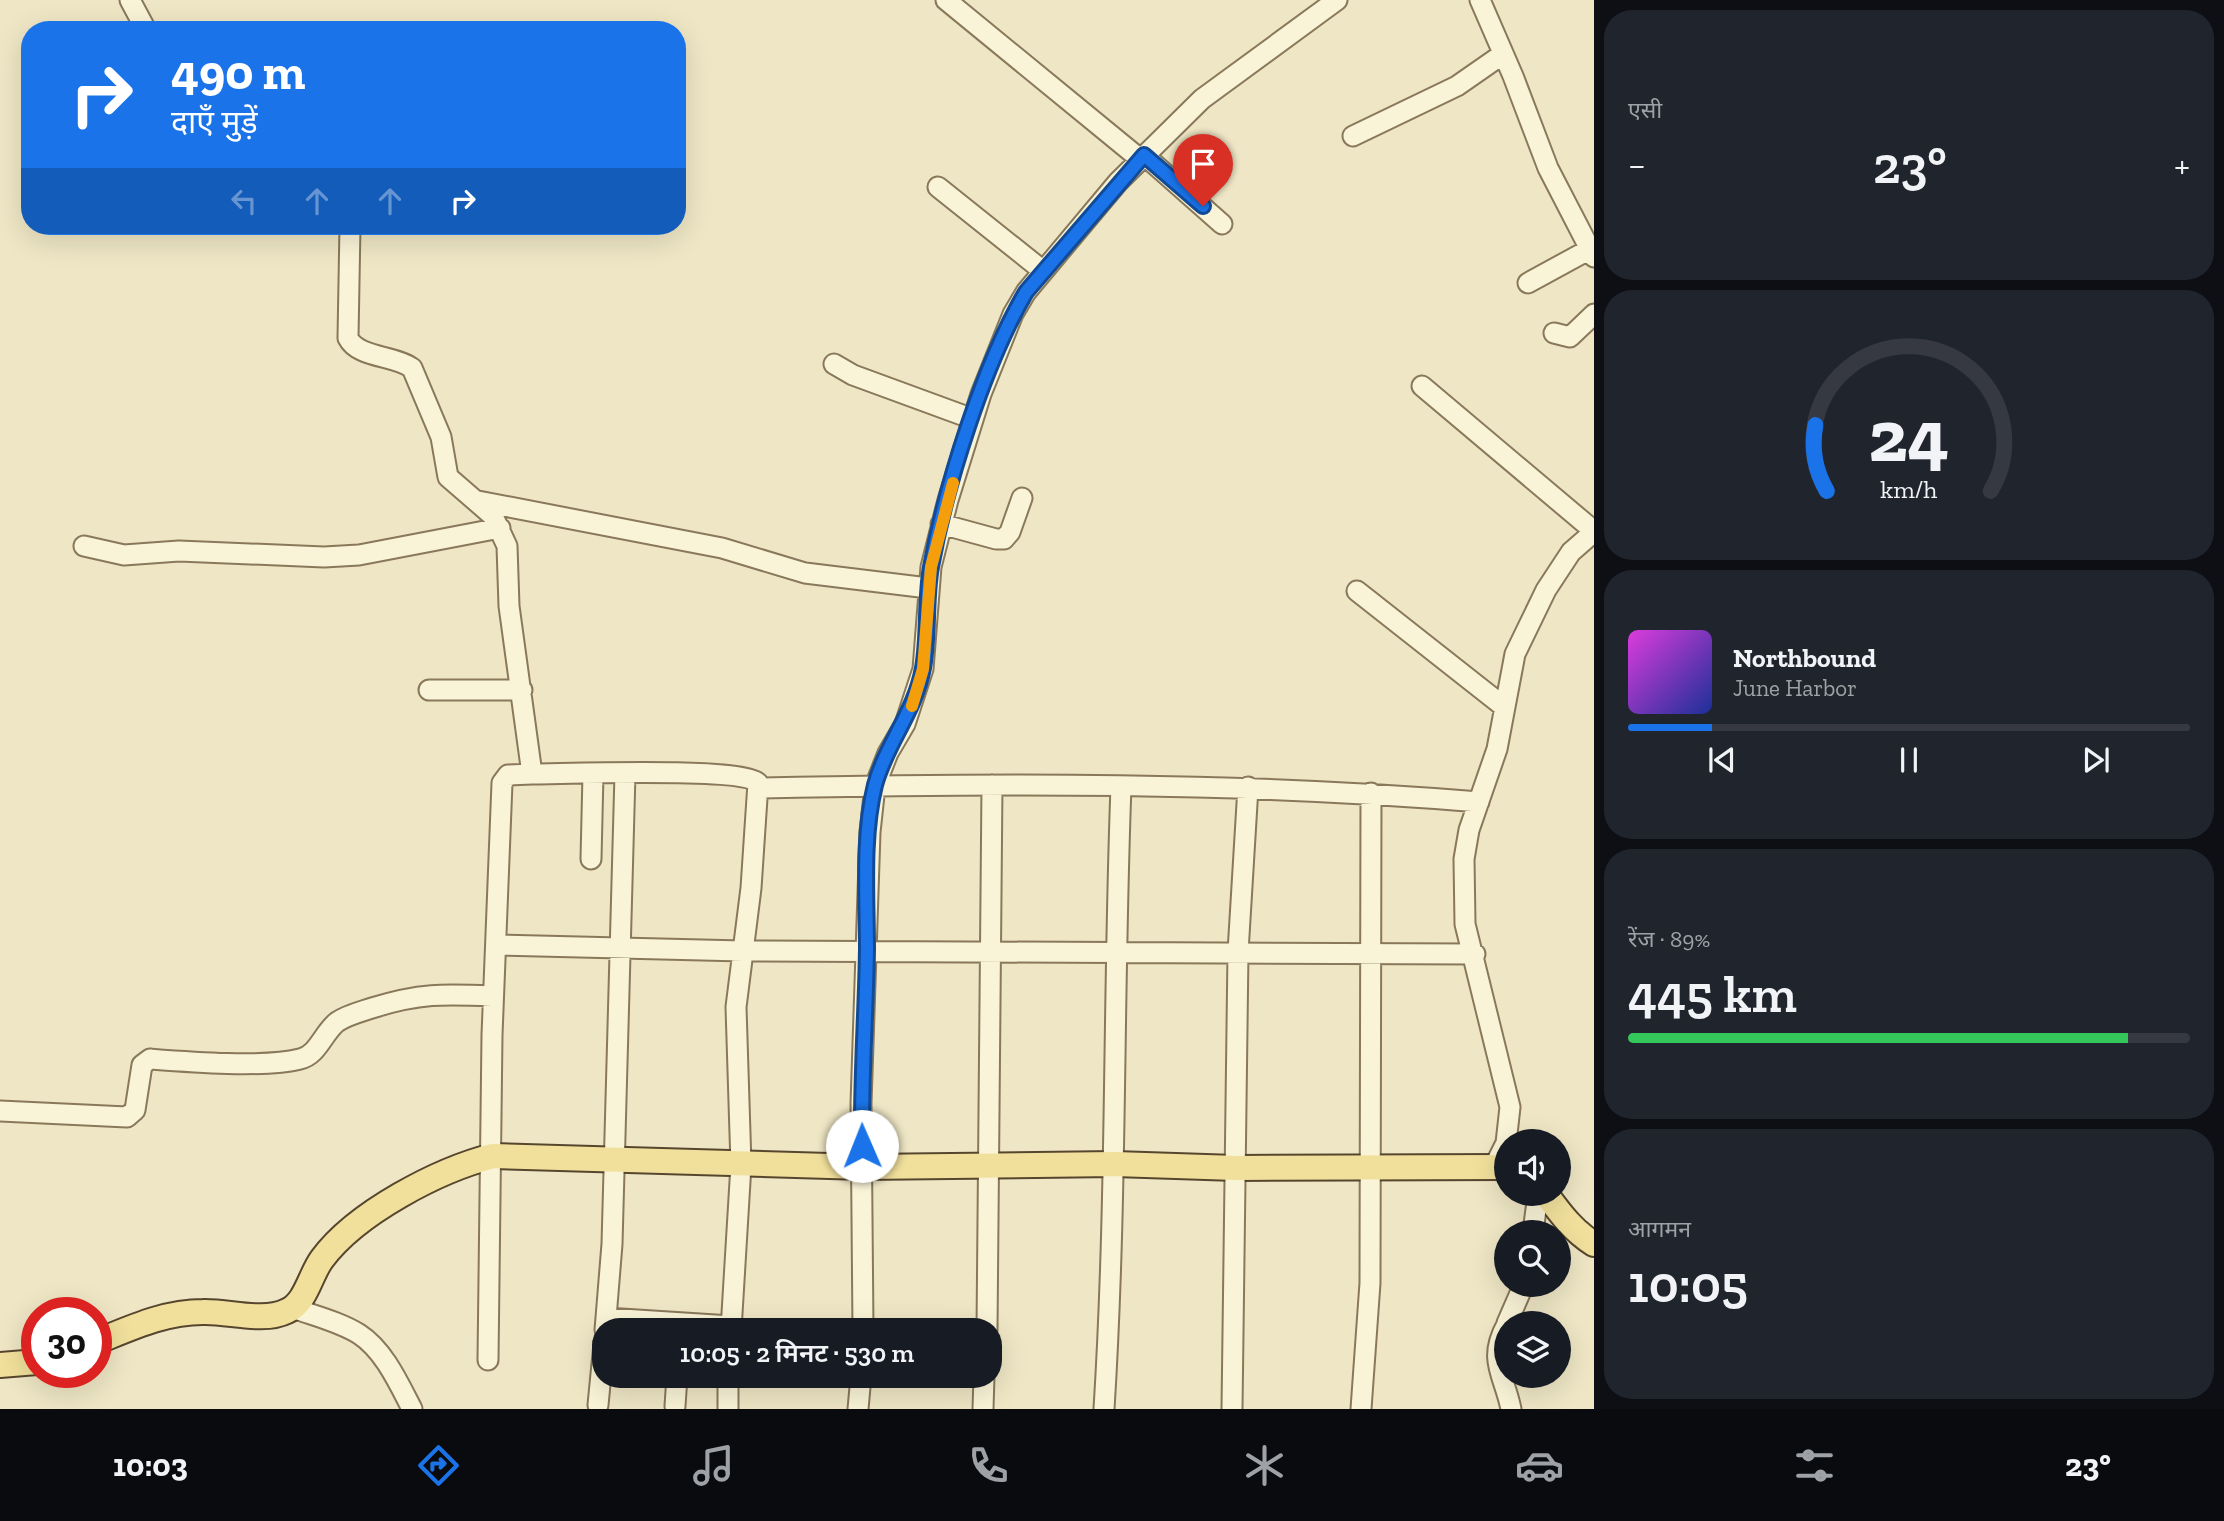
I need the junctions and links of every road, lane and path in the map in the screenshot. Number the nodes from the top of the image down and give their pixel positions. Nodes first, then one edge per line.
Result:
1 (131, 0) edge
2 (946, 0) edge
3 (1480, 0) edge
4 (1329, 2) edge
5 (142, 21) edge
6 (1503, 54) junction
7 (1353, 136) dead end
8 (1142, 157) junction
9 (938, 187) dead end
10 (1222, 223) dead end
11 (350, 235) edge
12 (1592, 253) edge
13 (1042, 270) junction
14 (1528, 283) dead end
15 (1594, 314) edge
16 (1554, 333) dead end
17 (834, 364) dead end
18 (1422, 386) dead end
19 (973, 419) junction
20 (1022, 498) dead end
21 (478, 501) junction
22 (941, 524) junction
23 (500, 528) junction
24 (1594, 531) edge
25 (84, 546) dead end
26 (928, 588) junction
27 (1357, 591) dead end
28 (429, 690) dead end
29 (522, 690) junction
30 (1503, 706) junction
31 (532, 774) junction
32 (593, 774) junction
33 (625, 774) junction
34 (992, 785) junction
35 (875, 786) junction
36 (1121, 787) junction
37 (759, 788) junction
38 (1248, 788) junction
39 (1371, 793) junction
40 (1479, 802) junction
41 (591, 859) dead end
42 (498, 945) junction
43 (622, 947) junction
44 (743, 951) junction
45 (991, 951) junction
46 (1115, 951) junction
47 (867, 952) junction
48 (1238, 953) junction
49 (1475, 954) junction
50 (1373, 956) junction
51 (493, 996) junction
52 (0, 1111) edge
53 (1508, 1129) edge
54 (493, 1156) junction
55 (612, 1160) junction
56 (1115, 1164) junction
57 (741, 1165) junction
58 (1494, 1166) edge
59 (863, 1167) junction
60 (988, 1167) junction
61 (1370, 1167) junction
62 (1236, 1168) junction
63 (1556, 1206) edge
64 (1594, 1244) edge
65 (293, 1308) junction
66 (606, 1318) edge
67 (732, 1318) edge
68 (863, 1318) edge
69 (986, 1318) edge
70 (112, 1336) edge
71 (488, 1360) dead end
72 (21, 1363) edge
73 (0, 1365) edge
74 (600, 1388) edge
75 (676, 1388) edge
76 (728, 1388) edge
77 (860, 1388) edge
78 (984, 1388) edge
79 (1505, 1388) edge
80 (598, 1405) dead end
81 (675, 1406) dead end
82 (1363, 1408) edge
83 (412, 1409) edge
84 (728, 1409) edge
85 (858, 1409) edge
86 (983, 1409) edge
87 (1104, 1409) edge
88 (1232, 1409) edge
89 (1511, 1409) edge

1 - 5 street
2 - 8 street
3 - 6 street
4 - 8 street
6 - 7 street
6 - 12 street
8 - 10 street
8 - 13 street
9 - 13 street
11 - 21 street
12 - 14 street
13 - 19 street
15 - 16 street
17 - 19 street
18 - 24 street
19 - 22 street
20 - 22 street
21 - 23 street
21 - 26 street
22 - 26 street
23 - 25 street
23 - 29 street
24 - 30 street
26 - 35 street
27 - 30 street
28 - 29 street
29 - 31 street
30 - 40 street
31 - 32 street
31 - 42 street
32 - 33 street
32 - 41 street
33 - 37 street
33 - 43 street
34 - 35 street
34 - 36 street
34 - 45 street
35 - 37 street
35 - 47 street
36 - 38 street
36 - 46 street
37 - 44 street
38 - 39 street
38 - 48 street
39 - 40 street
39 - 50 street
40 - 49 street
42 - 43 street
42 - 51 street
43 - 44 street
43 - 55 street
44 - 47 street
44 - 57 street
45 - 46 street
45 - 47 street
45 - 60 street
46 - 48 street
46 - 56 street
47 - 59 street
48 - 50 street
48 - 62 street
49 - 50 street
49 - 53 street
50 - 61 street
51 - 52 street
51 - 54 street
54 - 55 main road
54 - 65 main road
54 - 71 street
55 - 57 main road
55 - 66 street
56 - 60 main road
56 - 62 main road
56 - 87 street
57 - 59 main road
57 - 67 street
58 - 61 main road
59 - 60 main road
59 - 68 street
60 - 69 street
61 - 62 main road
61 - 82 street
62 - 88 street
63 - 64 main road
65 - 70 main road
65 - 83 street
72 - 73 main road
74 - 80 street
75 - 81 street
76 - 84 street
77 - 85 street
78 - 86 street
79 - 89 street

